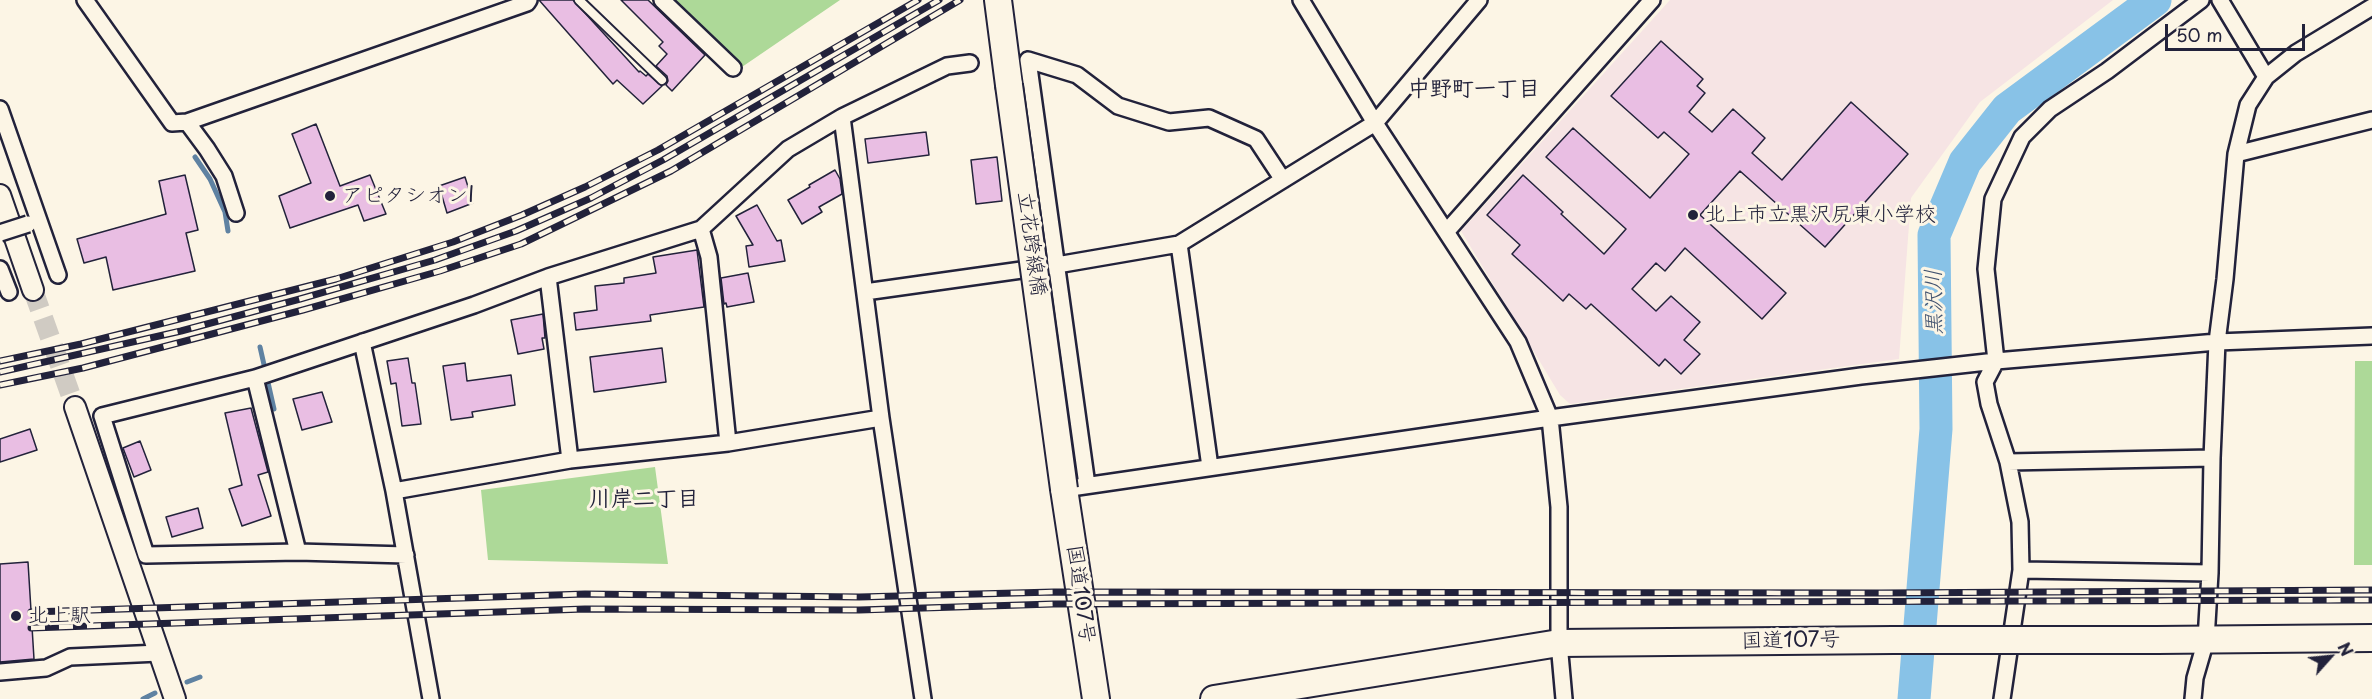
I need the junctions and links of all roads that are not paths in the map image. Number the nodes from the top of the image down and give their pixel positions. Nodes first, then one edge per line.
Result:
1 (84, 0) edge
2 (529, 0) edge
3 (579, 0) edge
4 (662, 0) edge
5 (998, 0) edge
6 (1300, 0) edge
7 (1479, 0) edge
8 (1652, 0) edge
9 (2201, 0) edge
10 (2220, 0) edge
11 (2372, 7) edge
12 (970, 63) dead end
13 (733, 68) dead end
14 (2266, 77) junction
15 (662, 80) dead end
16 (0, 109) edge
17 (842, 117) junction
18 (2372, 120) edge
19 (187, 122) junction
20 (1375, 123) junction
21 (2236, 154) junction
22 (1283, 180) junction
23 (0, 195) edge
24 (236, 213) dead end
25 (33, 223) junction
26 (701, 229) junction
27 (1447, 231) junction
28 (0, 233) edge
29 (1179, 244) junction
30 (1057, 265) junction
31 (0, 269) edge
32 (57, 275) dead end
33 (548, 277) junction
34 (33, 290) tunnel mouth
35 (9, 292) dead end
36 (865, 292) junction
37 (2372, 336) edge
38 (362, 342) junction
39 (2217, 342) junction
40 (1996, 361) junction
41 (255, 378) junction
42 (75, 407) tunnel mouth
43 (881, 418) junction
44 (1550, 418) junction
45 (728, 442) junction
46 (2212, 458) junction
47 (570, 460) junction
48 (2008, 462) junction
49 (1210, 467) junction
50 (1076, 487) junction
51 (394, 491) junction
52 (298, 552) junction
53 (405, 555) junction
54 (2020, 570) junction
55 (2211, 573) junction
56 (2372, 638) edge
57 (2206, 640) junction
58 (1559, 643) junction
59 (159, 654) junction
60 (0, 672) edge
61 (1267, 694) edge
62 (175, 699) edge
63 (431, 699) edge
64 (923, 699) edge
65 (1096, 699) edge
66 (1214, 699) edge
67 (1564, 699) edge
68 (2002, 699) edge
69 (2193, 699) edge

1 - 19 street
2 - 19 street
3 - 15 lane
4 - 13 street
5 - 50 highway, 立花跨線橋, bridge
6 - 20 street
7 - 20 street
8 - 27 street
9 - 40 street
10 - 14 street
11 - 14 street
12 - 17 street
14 - 21 street
16 - 25 street
17 - 26 street
17 - 36 street
18 - 21 street
19 - 24 street
20 - 22 street
20 - 27 street
21 - 39 street
22 - 29 street
22 - 30 street
23 - 34 street
25 - 28 street, bridge
25 - 32 street
26 - 33 street
26 - 45 street
27 - 44 street
29 - 30 street
29 - 49 street
30 - 36 street
30 - 50 street
31 - 35 street
33 - 38 street
33 - 47 street
36 - 43 street
37 - 39 street
38 - 41 street
38 - 51 street
39 - 40 street
39 - 46 street
40 - 44 street
40 - 48 street
41 - 52 street
41 - 52 street
42 - 59 street
43 - 45 street
43 - 64 street
44 - 49 street
44 - 58 street
45 - 47 street
46 - 48 street
46 - 55 street
47 - 51 street
48 - 54 street
49 - 50 street
50 - 65 highway, 国道107号
51 - 53 street
52 - 53 street
53 - 63 street
54 - 55 street
54 - 68 street
55 - 57 street
56 - 57 highway, 国道107号
57 - 58 highway, 国道107号, bridge
57 - 69 street
58 - 61 highway, 国道107号
58 - 67 street
59 - 60 street
59 - 62 street
61 - 66 highway, 国道107号

